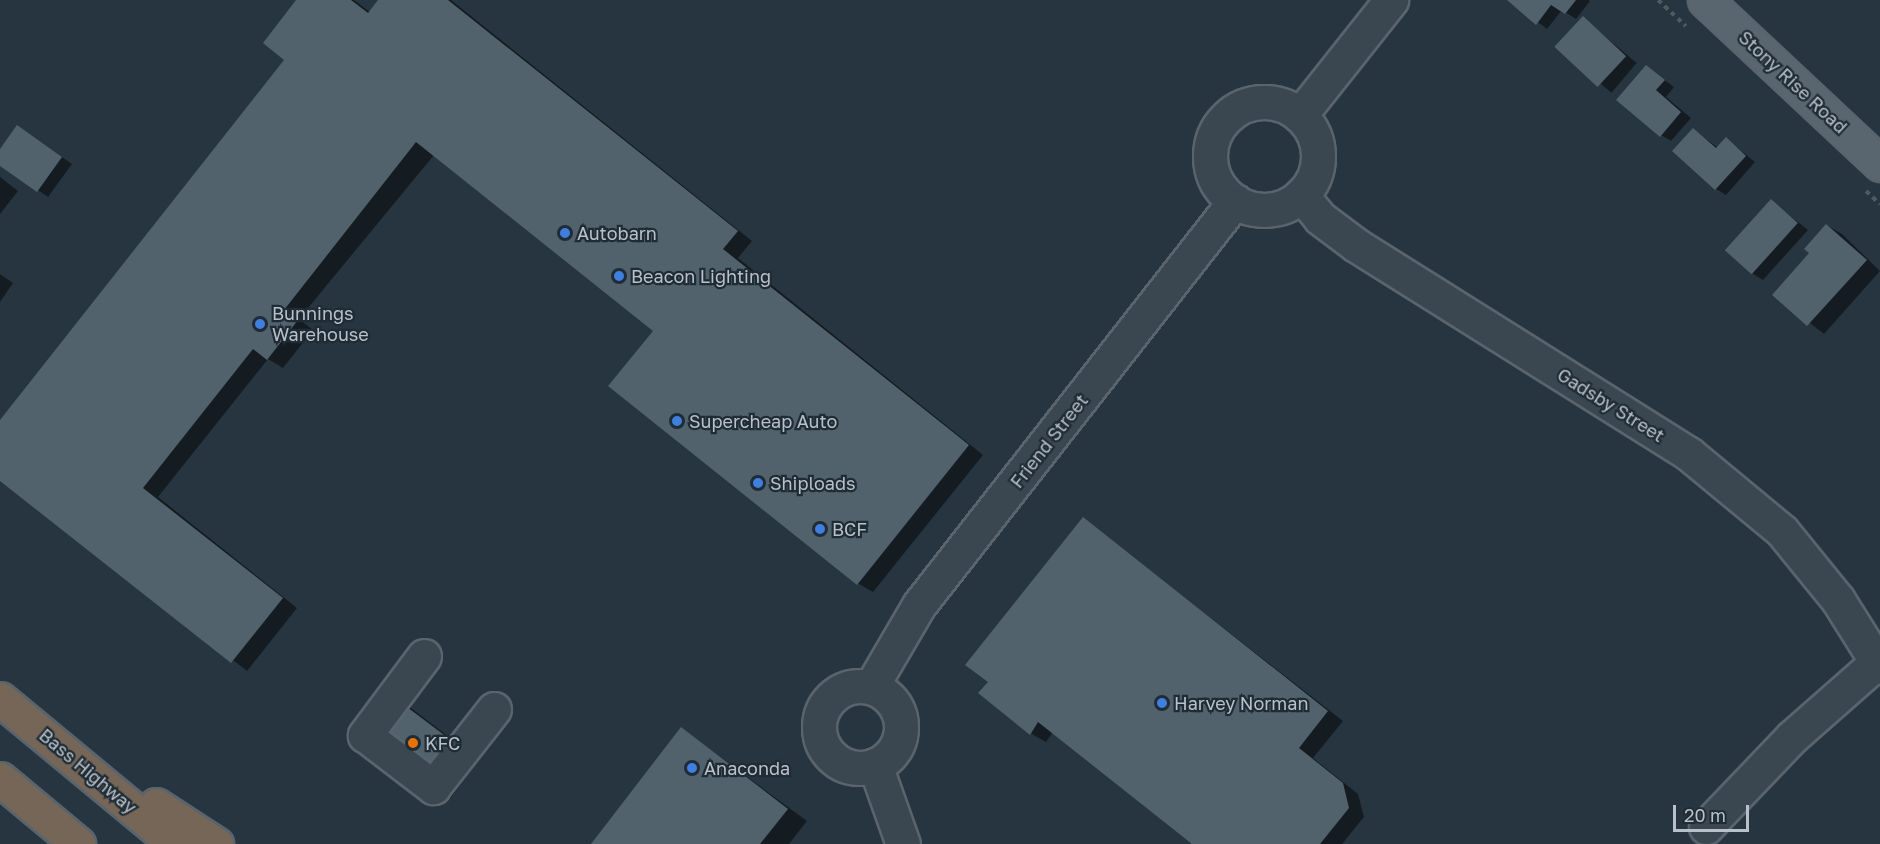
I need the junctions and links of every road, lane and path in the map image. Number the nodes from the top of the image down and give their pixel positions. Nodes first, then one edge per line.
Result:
1 (1391, 0) edge
2 (1705, 0) edge
3 (1300, 115) junction
4 (1880, 164) edge
5 (1301, 195) junction
6 (1235, 201) junction
7 (424, 656) dead end
8 (1878, 665) edge
9 (871, 687) junction
10 (0, 699) edge
11 (494, 709) dead end
12 (39, 729) junction
13 (875, 765) junction
14 (0, 778) edge
15 (1707, 827) dead end
16 (78, 844) edge
17 (175, 844) edge
18 (216, 844) edge
19 (903, 844) edge

1 - 3 street
2 - 4 main road, Stony Rise Road
3 - 5 street
3 - 6 street
5 - 6 street
5 - 8 street, Gadsby Street
6 - 9 street, Friend Street
7 - 11 street
8 - 15 street, Gadsby Street
9 - 13 street
9 - 13 street
10 - 12 highway, Bass Highway
12 - 17 highway, Bass Highway
12 - 18 highway
13 - 19 street
14 - 16 highway

